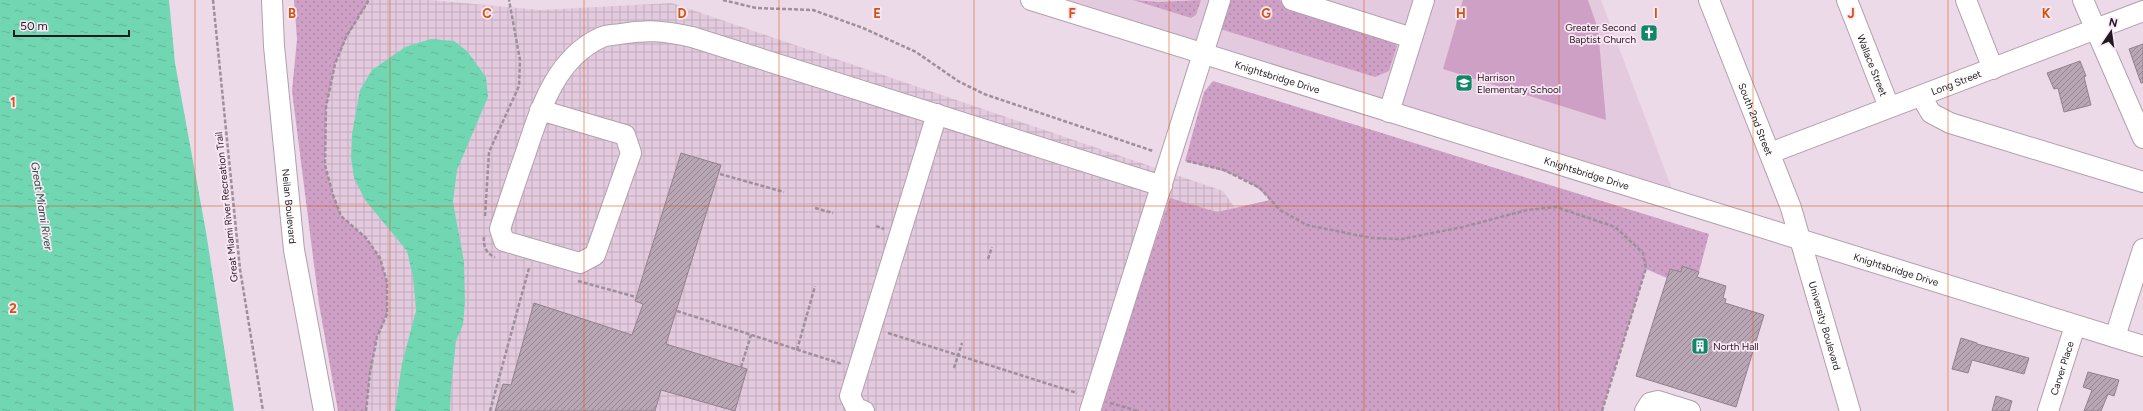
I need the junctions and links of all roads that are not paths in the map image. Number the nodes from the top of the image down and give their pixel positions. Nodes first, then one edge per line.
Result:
1 (272, 0) edge
2 (1031, 0) edge
3 (1220, 0) edge
4 (1292, 0) edge
5 (1424, 0) edge
6 (1709, 0) edge
7 (1847, 0) edge
8 (1966, 0) edge
9 (2083, 0) edge
10 (2143, 11) edge
11 (2096, 30) junction
12 (1412, 38) junction
13 (1204, 55) junction
14 (1993, 69) junction
15 (1921, 96) junction
16 (1889, 107) junction
17 (540, 110) junction
18 (1388, 112) junction
19 (937, 114) junction
20 (2143, 138) edge
21 (1770, 153) junction
22 (2143, 182) edge
23 (1162, 186) junction
24 (1800, 239) junction
25 (2143, 249) edge
26 (2076, 326) junction
27 (2115, 337) junction
28 (2143, 346) edge
29 (1094, 403) edge
30 (324, 411) edge
31 (864, 411) edge
32 (1645, 411) edge
33 (1690, 411) edge
34 (1850, 411) edge
35 (2048, 411) edge

1 - 30 street, Neilan Boulevard
2 - 13 street, Knightsbridge Drive
3 - 13 street
4 - 12 street
5 - 12 street
6 - 21 street, South 2nd Street
7 - 16 street, Wallace Street
8 - 14 street
9 - 11 street
10 - 11 street, Long Street
11 - 14 street, Long Street
11 - 20 street
12 - 18 street
13 - 18 street, Knightsbridge Drive
13 - 23 street
14 - 15 street, Long Street
15 - 16 street, Long Street
15 - 22 street
16 - 21 street, Long Street
17 - 17 street
17 - 19 street
18 - 24 street, Knightsbridge Drive
19 - 23 street
19 - 31 street
21 - 24 street, South 2nd Street
23 - 29 street
24 - 26 street, Knightsbridge Drive
24 - 34 street, University Boulevard
25 - 27 street
26 - 27 street, Knightsbridge Drive
26 - 35 street, Carver Place
27 - 28 street, Knightsbridge Drive
32 - 33 street

